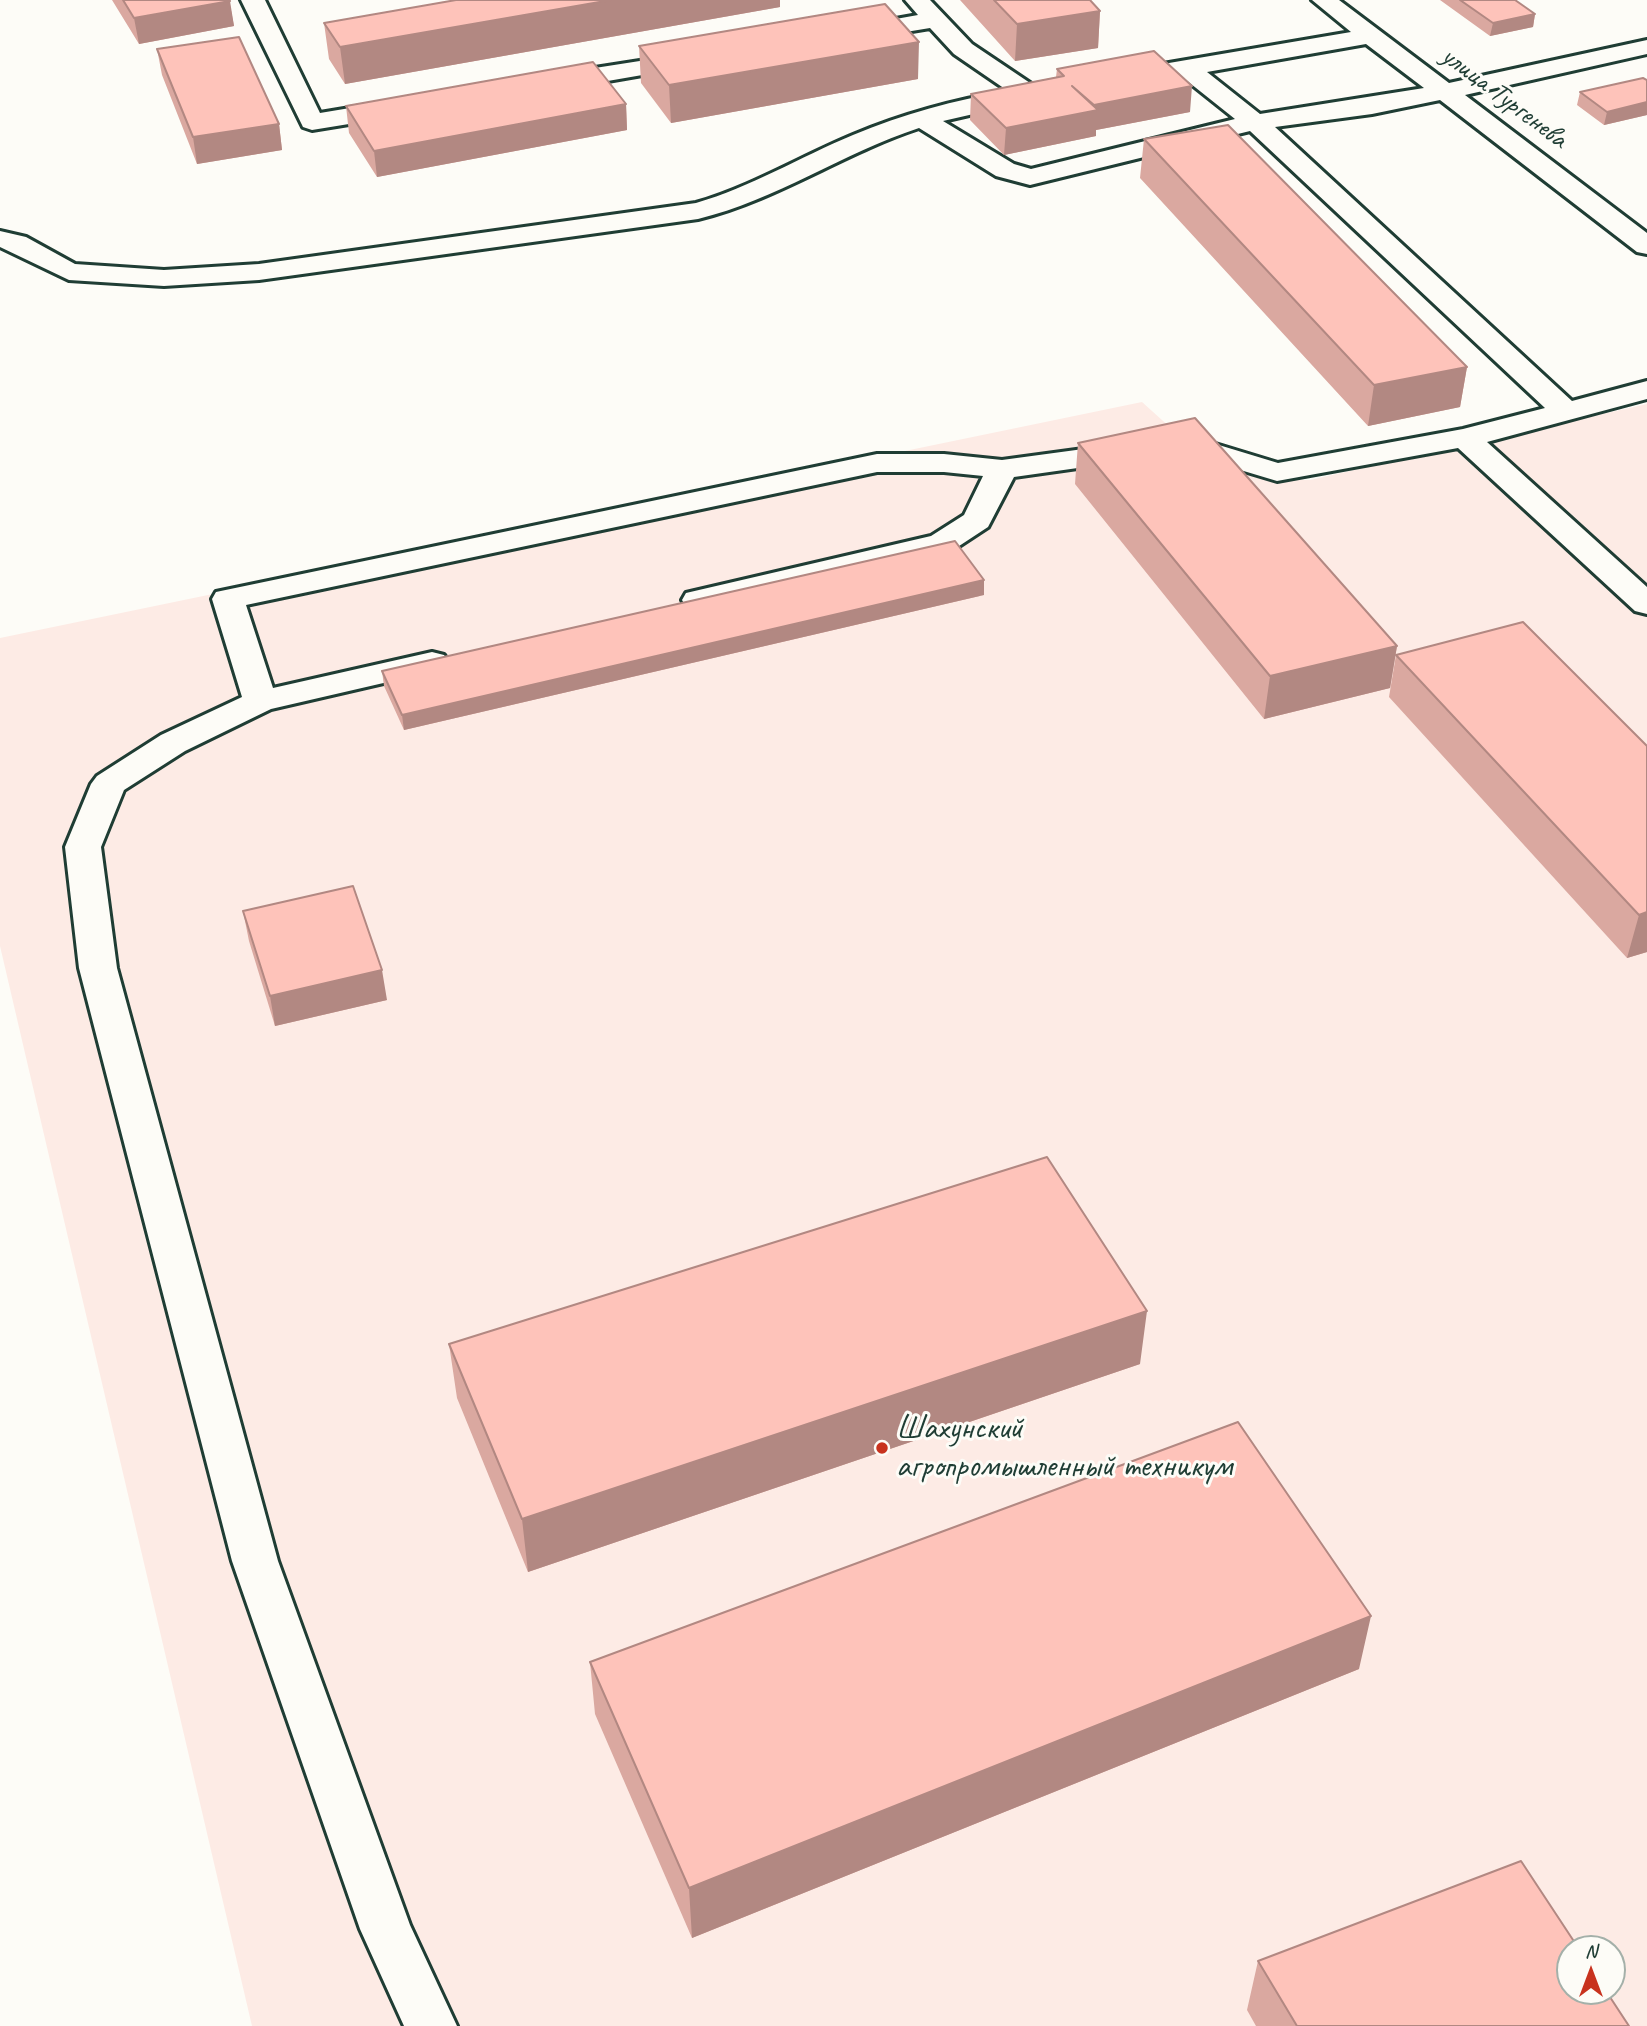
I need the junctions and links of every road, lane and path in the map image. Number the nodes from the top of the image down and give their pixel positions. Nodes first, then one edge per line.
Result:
1 (253, 0) edge
2 (916, 0) edge
3 (1324, 0) edge
4 (935, 20) junction
5 (1371, 36) junction
6 (827, 38) edge
7 (1647, 47) edge
8 (719, 55) edge
9 (1186, 68) junction
10 (1095, 83) edge
11 (529, 86) edge
12 (1056, 90) edge
13 (1444, 92) junction
14 (1030, 94) junction
15 (421, 104) edge
16 (923, 120) junction
17 (1255, 122) junction
18 (0, 239) edge
19 (1647, 246) edge
20 (1647, 390) edge
21 (1564, 410) junction
22 (1465, 438) junction
23 (1002, 469) junction
24 (1647, 604) edge
25 (669, 607) edge
26 (464, 654) edge
27 (260, 701) junction
28 (431, 2026) edge

1 - 15 street
2 - 4 street
3 - 5 street, улица Тургенева
4 - 6 street
4 - 14 street
5 - 9 street
5 - 13 street, улица Тургенева
7 - 13 street
8 - 11 street
9 - 10 street
9 - 17 street
12 - 14 street
13 - 17 street
13 - 19 street, улица Тургенева
14 - 16 street
16 - 17 street
16 - 18 street
17 - 21 street
20 - 21 street
21 - 22 street
22 - 23 street
22 - 24 street
23 - 25 street
23 - 27 street
26 - 27 street
27 - 28 street

